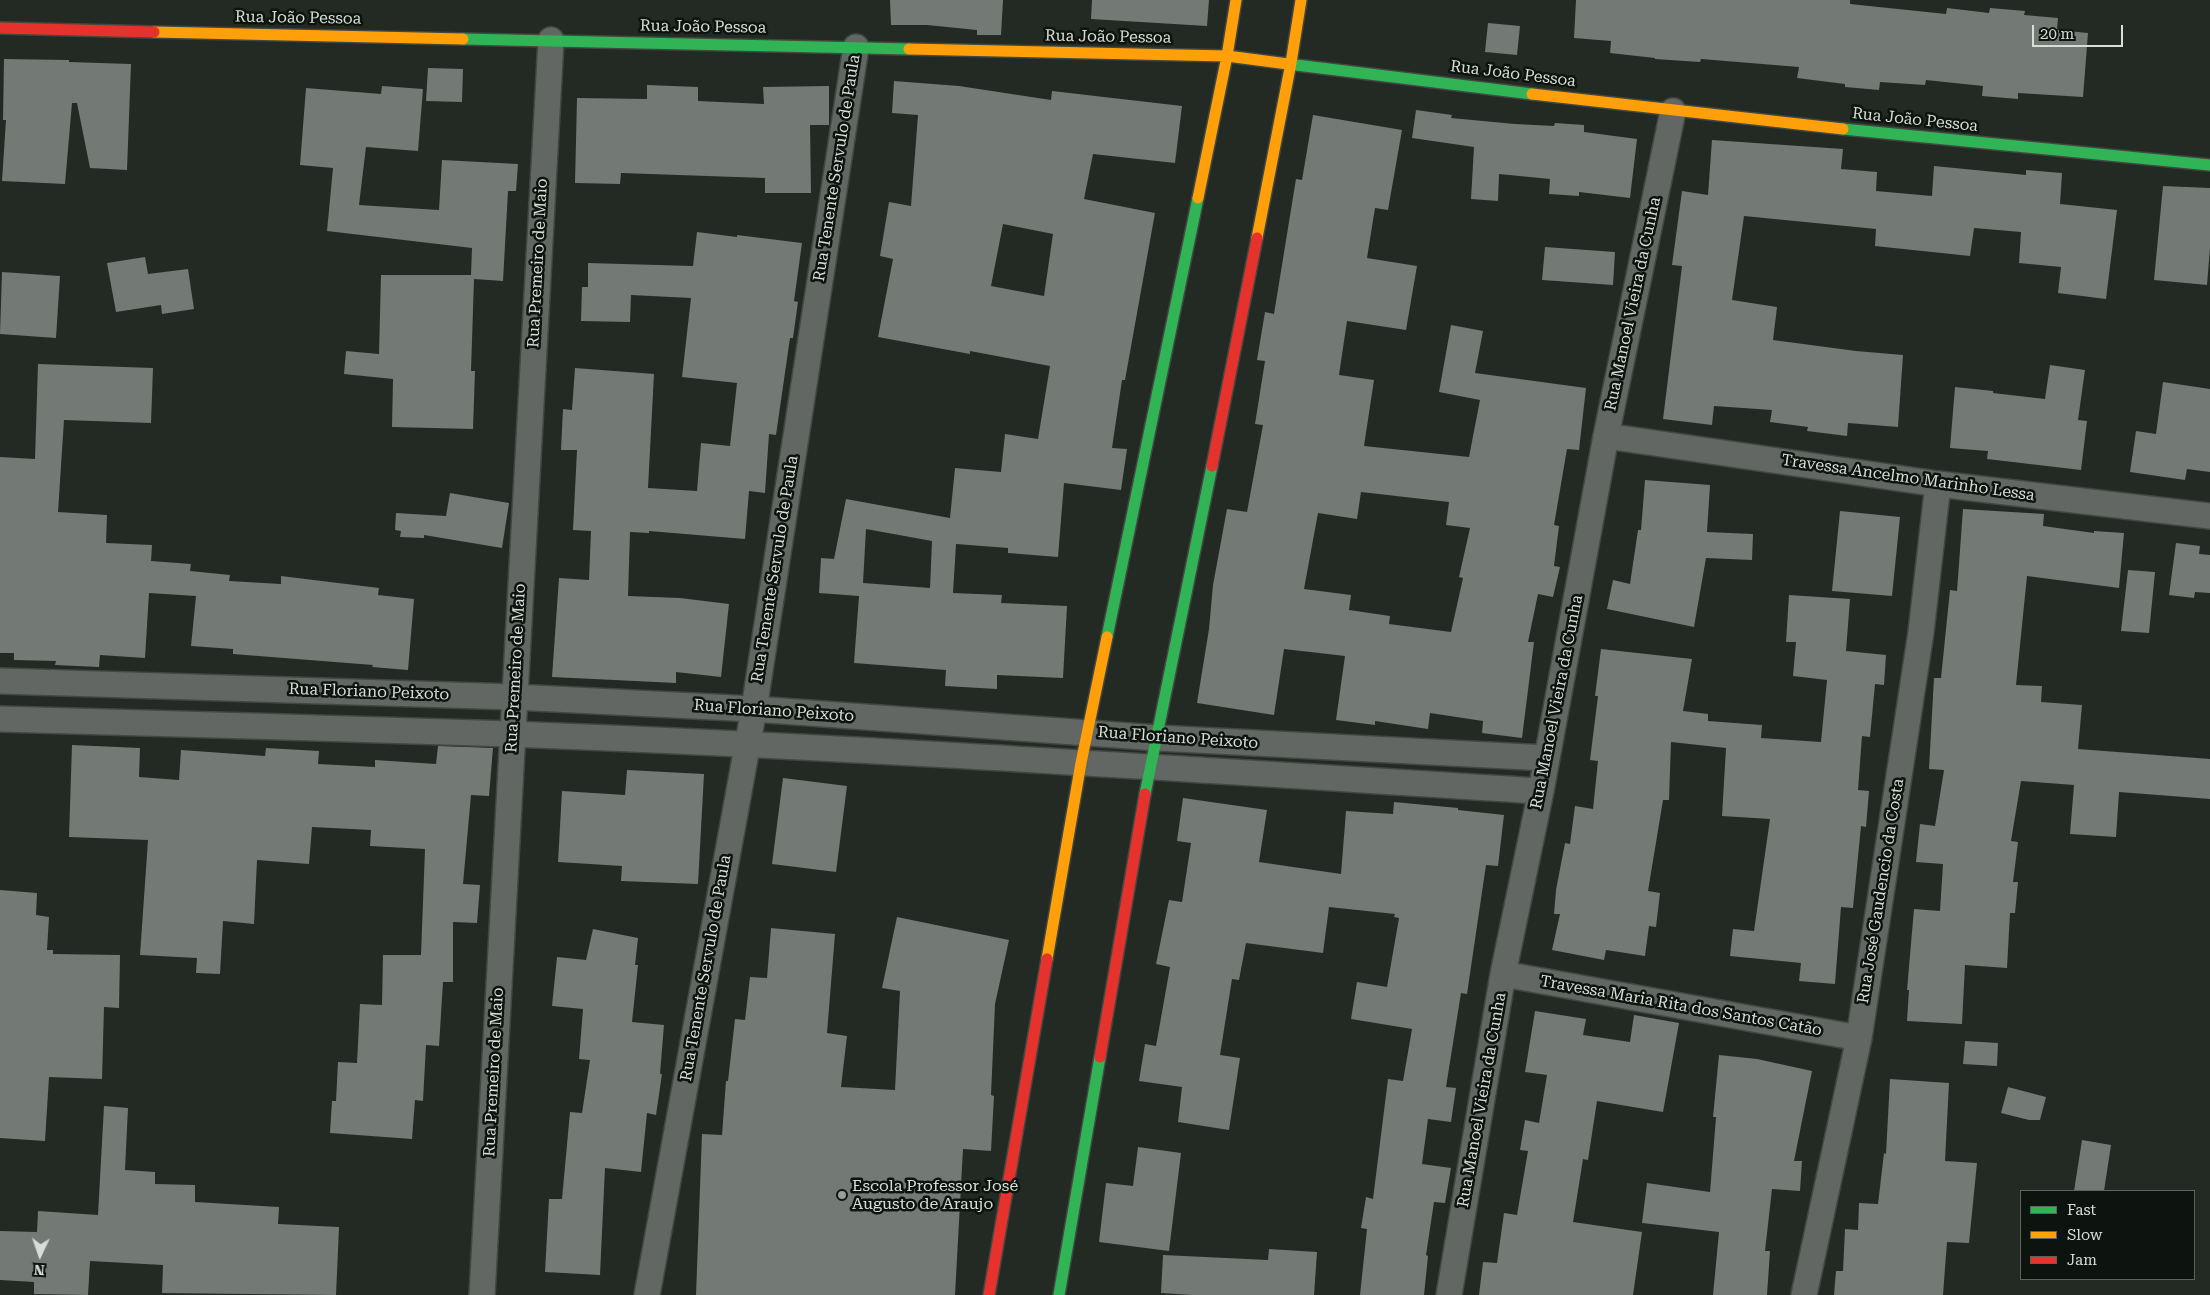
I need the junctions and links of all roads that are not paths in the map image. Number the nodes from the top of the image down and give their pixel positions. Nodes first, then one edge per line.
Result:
1 (1236, 0) edge
2 (1301, 0) edge
3 (0, 28) edge
4 (550, 40) junction
5 (856, 47) junction
6 (1227, 56) junction
7 (1291, 63) junction
8 (1673, 111) junction
9 (2210, 165) edge
10 (1606, 436) junction
11 (1938, 484) junction
12 (2210, 516) edge
13 (0, 681) edge
14 (514, 697) junction
15 (754, 709) junction
16 (0, 719) edge
17 (1088, 732) junction
18 (512, 734) junction
19 (1158, 738) junction
20 (746, 745) junction
21 (1547, 758) junction
22 (1081, 763) junction
23 (1150, 767) junction
24 (1541, 791) junction
25 (1503, 974) junction
26 (1858, 1038) junction
27 (482, 1295) edge
28 (647, 1295) edge
29 (989, 1295) edge
30 (1059, 1295) edge
31 (1450, 1295) edge
32 (1804, 1295) edge

1 - 6 street
2 - 7 street
3 - 4 street, Rua João Pessoa
4 - 5 street, Rua João Pessoa
4 - 14 street, Rua Premeiro de Maio
5 - 6 street, Rua João Pessoa
5 - 15 street, Rua Tenente Servulo de Paula
6 - 7 street, Rua João Pessoa
6 - 17 street
7 - 8 street, Rua João Pessoa
7 - 19 street
8 - 9 street, Rua João Pessoa
8 - 10 street, Rua Manoel Vieira da Cunha
10 - 11 street, Travessa Ancelmo Marinho Lessa
10 - 21 street, Rua Manoel Vieira da Cunha
11 - 12 street, Travessa Ancelmo Marinho Lessa
11 - 26 street, Rua José Gaudencio da Costa
13 - 14 street, Rua Floriano Peixoto
14 - 15 street, Rua Floriano Peixoto
14 - 18 street, Rua Premeiro de Maio
15 - 17 street, Rua Floriano Peixoto
15 - 20 street, Rua Tenente Servulo de Paula
16 - 18 street, Rua Floriano Peixoto
17 - 19 street, Rua Floriano Peixoto
17 - 22 street
18 - 20 street, Rua Floriano Peixoto
18 - 27 street, Rua Premeiro de Maio
19 - 21 street, Rua Floriano Peixoto
19 - 23 street
20 - 22 street, Rua Floriano Peixoto
20 - 28 street, Rua Tenente Servulo de Paula
21 - 24 street, Rua Manoel Vieira da Cunha
22 - 23 street, Rua Floriano Peixoto
22 - 29 street
23 - 24 street, Rua Floriano Peixoto
23 - 30 street
24 - 25 street, Rua Manoel Vieira da Cunha
25 - 26 street, Travessa Maria Rita dos Santos Catão
25 - 31 street, Rua Manoel Vieira da Cunha
26 - 32 street, Rua José Gaudencio da Costa

